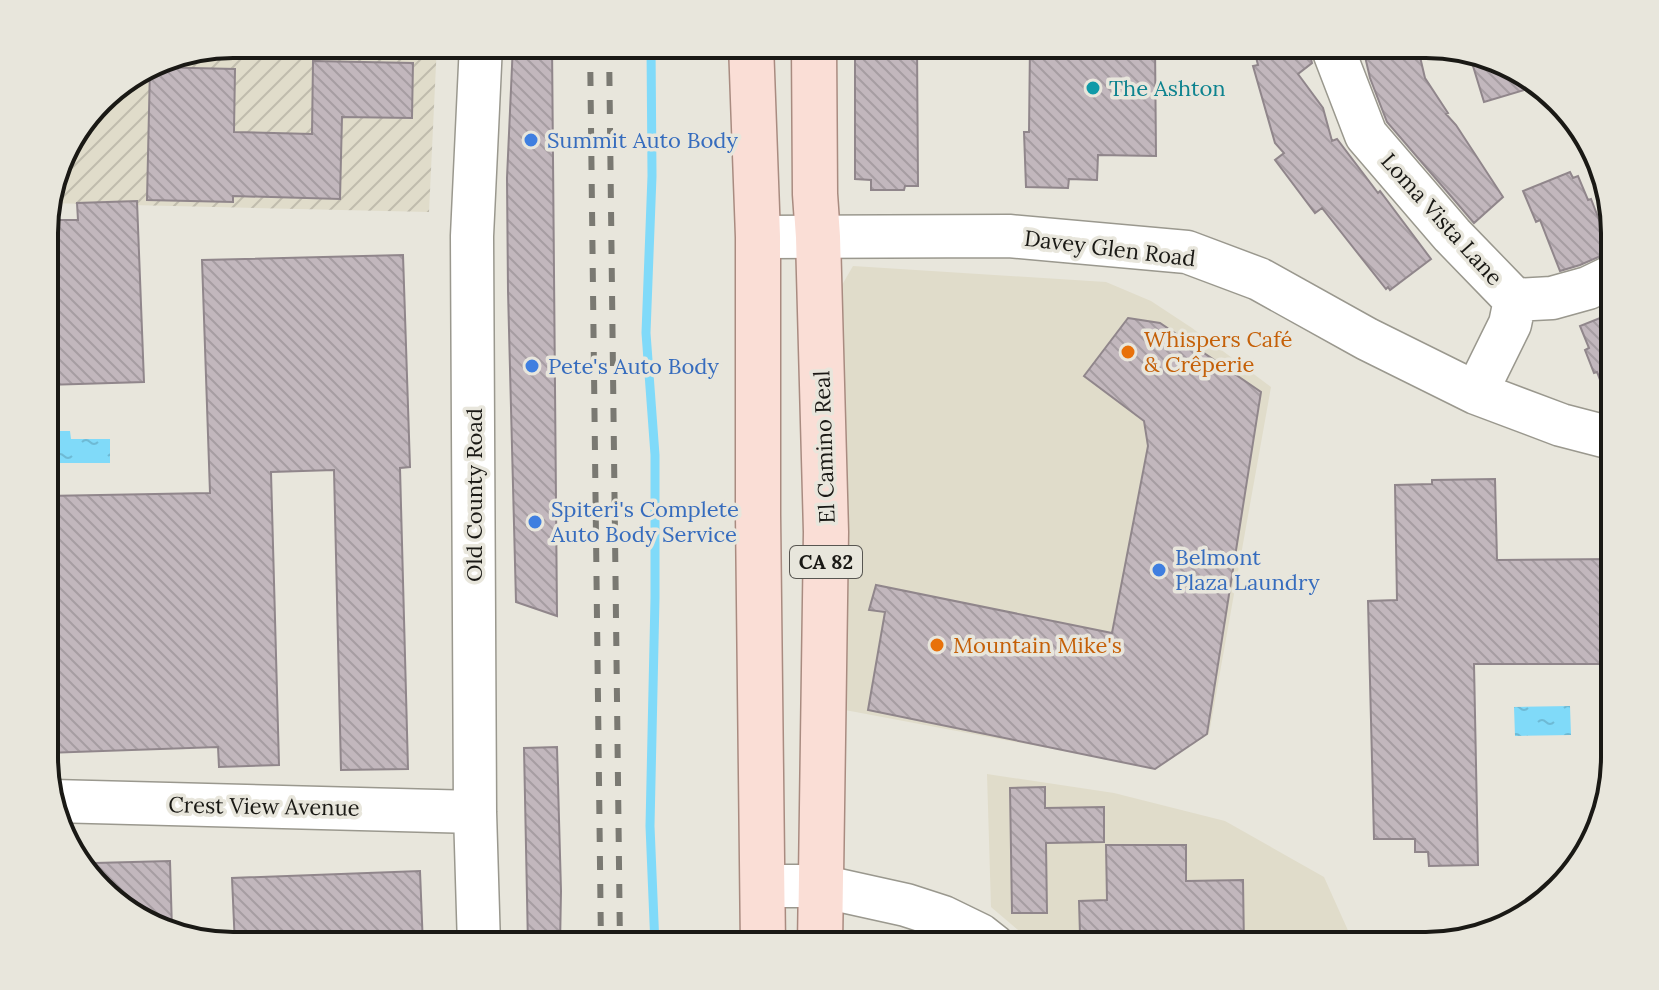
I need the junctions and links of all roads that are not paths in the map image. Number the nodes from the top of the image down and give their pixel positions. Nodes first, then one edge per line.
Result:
1 (480, 58) edge
2 (752, 58) edge
3 (814, 58) edge
4 (1336, 58) edge
5 (758, 237) junction
6 (818, 237) junction
7 (1601, 282) edge
8 (1515, 300) junction
9 (1476, 393) junction
10 (1601, 435) edge
11 (64, 801) edge
12 (475, 812) junction
13 (762, 886) junction
14 (820, 886) junction
15 (479, 932) edge
16 (763, 932) edge
17 (820, 932) edge
18 (974, 932) edge

1 - 12 street, Old County Road
2 - 5 main road, CA 82
3 - 6 main road, El Camino Real / CA 82
4 - 8 street, Loma Vista Lane
5 - 6 street, Davey Glen Road
5 - 13 main road, CA 82
6 - 9 street, Davey Glen Road
6 - 14 main road, El Camino Real / CA 82
7 - 8 street
8 - 9 street, Loma Vista Lane
9 - 10 street, Davey Glen Road
11 - 12 street, Crest View Avenue
12 - 15 street, Old County Road
13 - 14 street
13 - 16 main road, CA 82
14 - 17 main road, El Camino Real / CA 82
14 - 18 street

